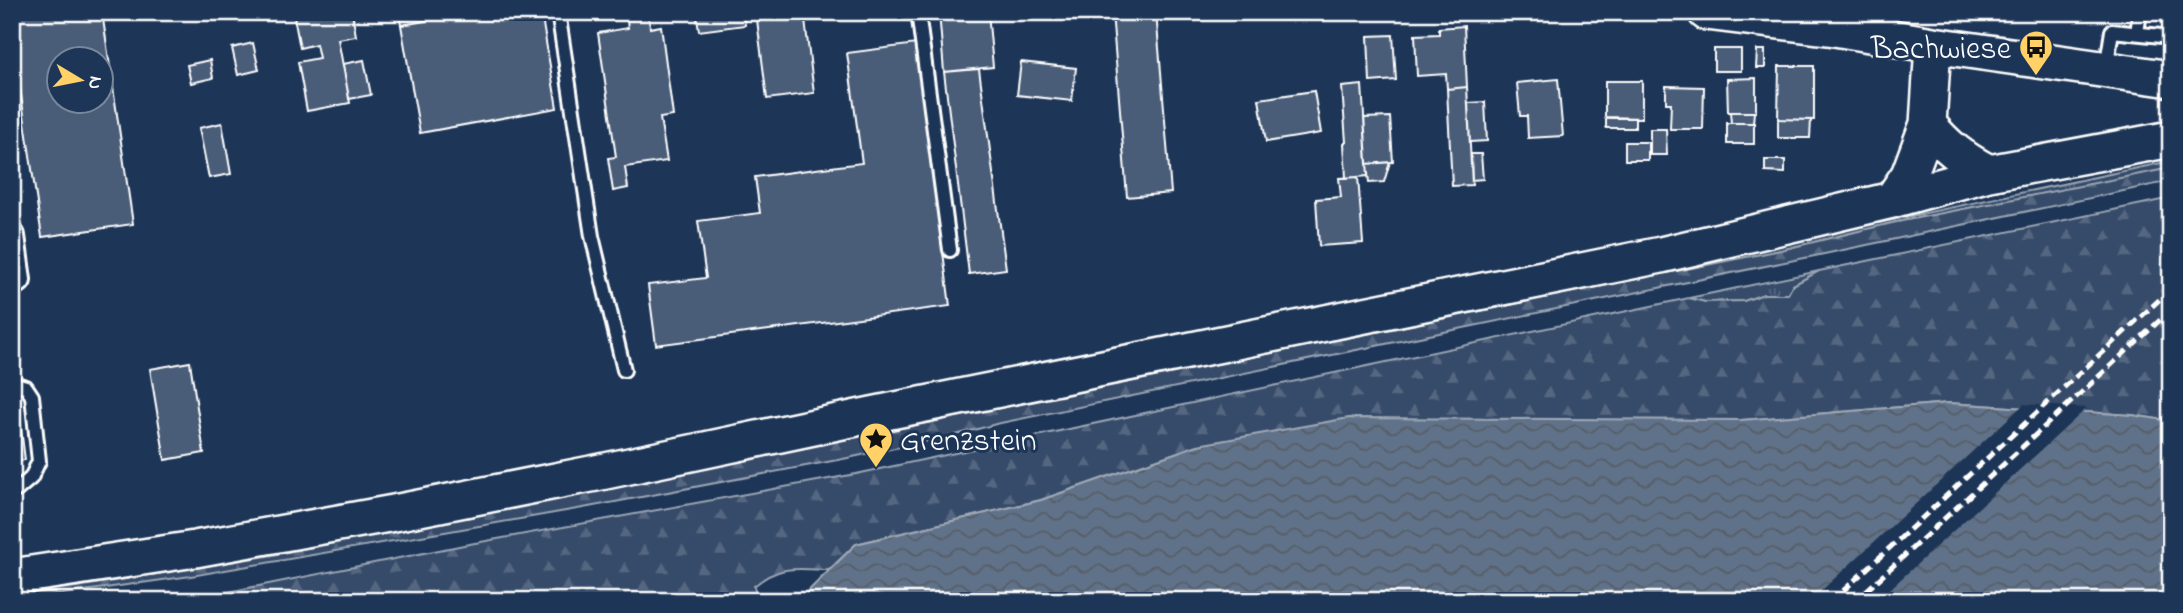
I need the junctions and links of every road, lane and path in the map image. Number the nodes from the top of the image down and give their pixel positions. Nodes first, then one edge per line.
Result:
1 (558, 12) edge
2 (918, 12) edge
3 (1706, 12) edge
4 (2140, 12) edge
5 (1837, 20) edge
6 (2137, 33) junction
7 (2171, 37) edge
8 (1933, 46) junction
9 (2106, 69) junction
10 (2171, 79) edge
11 (1928, 124) junction
12 (2171, 139) edge
13 (1989, 173) junction
14 (1892, 200) junction
15 (12, 236) edge
16 (950, 250) dead end
17 (15, 273) edge
18 (624, 370) dead end
19 (12, 383) edge
20 (12, 491) edge
21 (12, 577) edge

1 - 18 lane
2 - 16 lane
3 - 5 main road
4 - 6 lane
5 - 8 main road
6 - 7 lane
6 - 9 lane
8 - 9 main road
8 - 11 main road
9 - 10 main road
11 - 13 main road
11 - 14 main road
12 - 13 main road
13 - 14 main road
14 - 21 main road
15 - 17 street
19 - 20 lane

